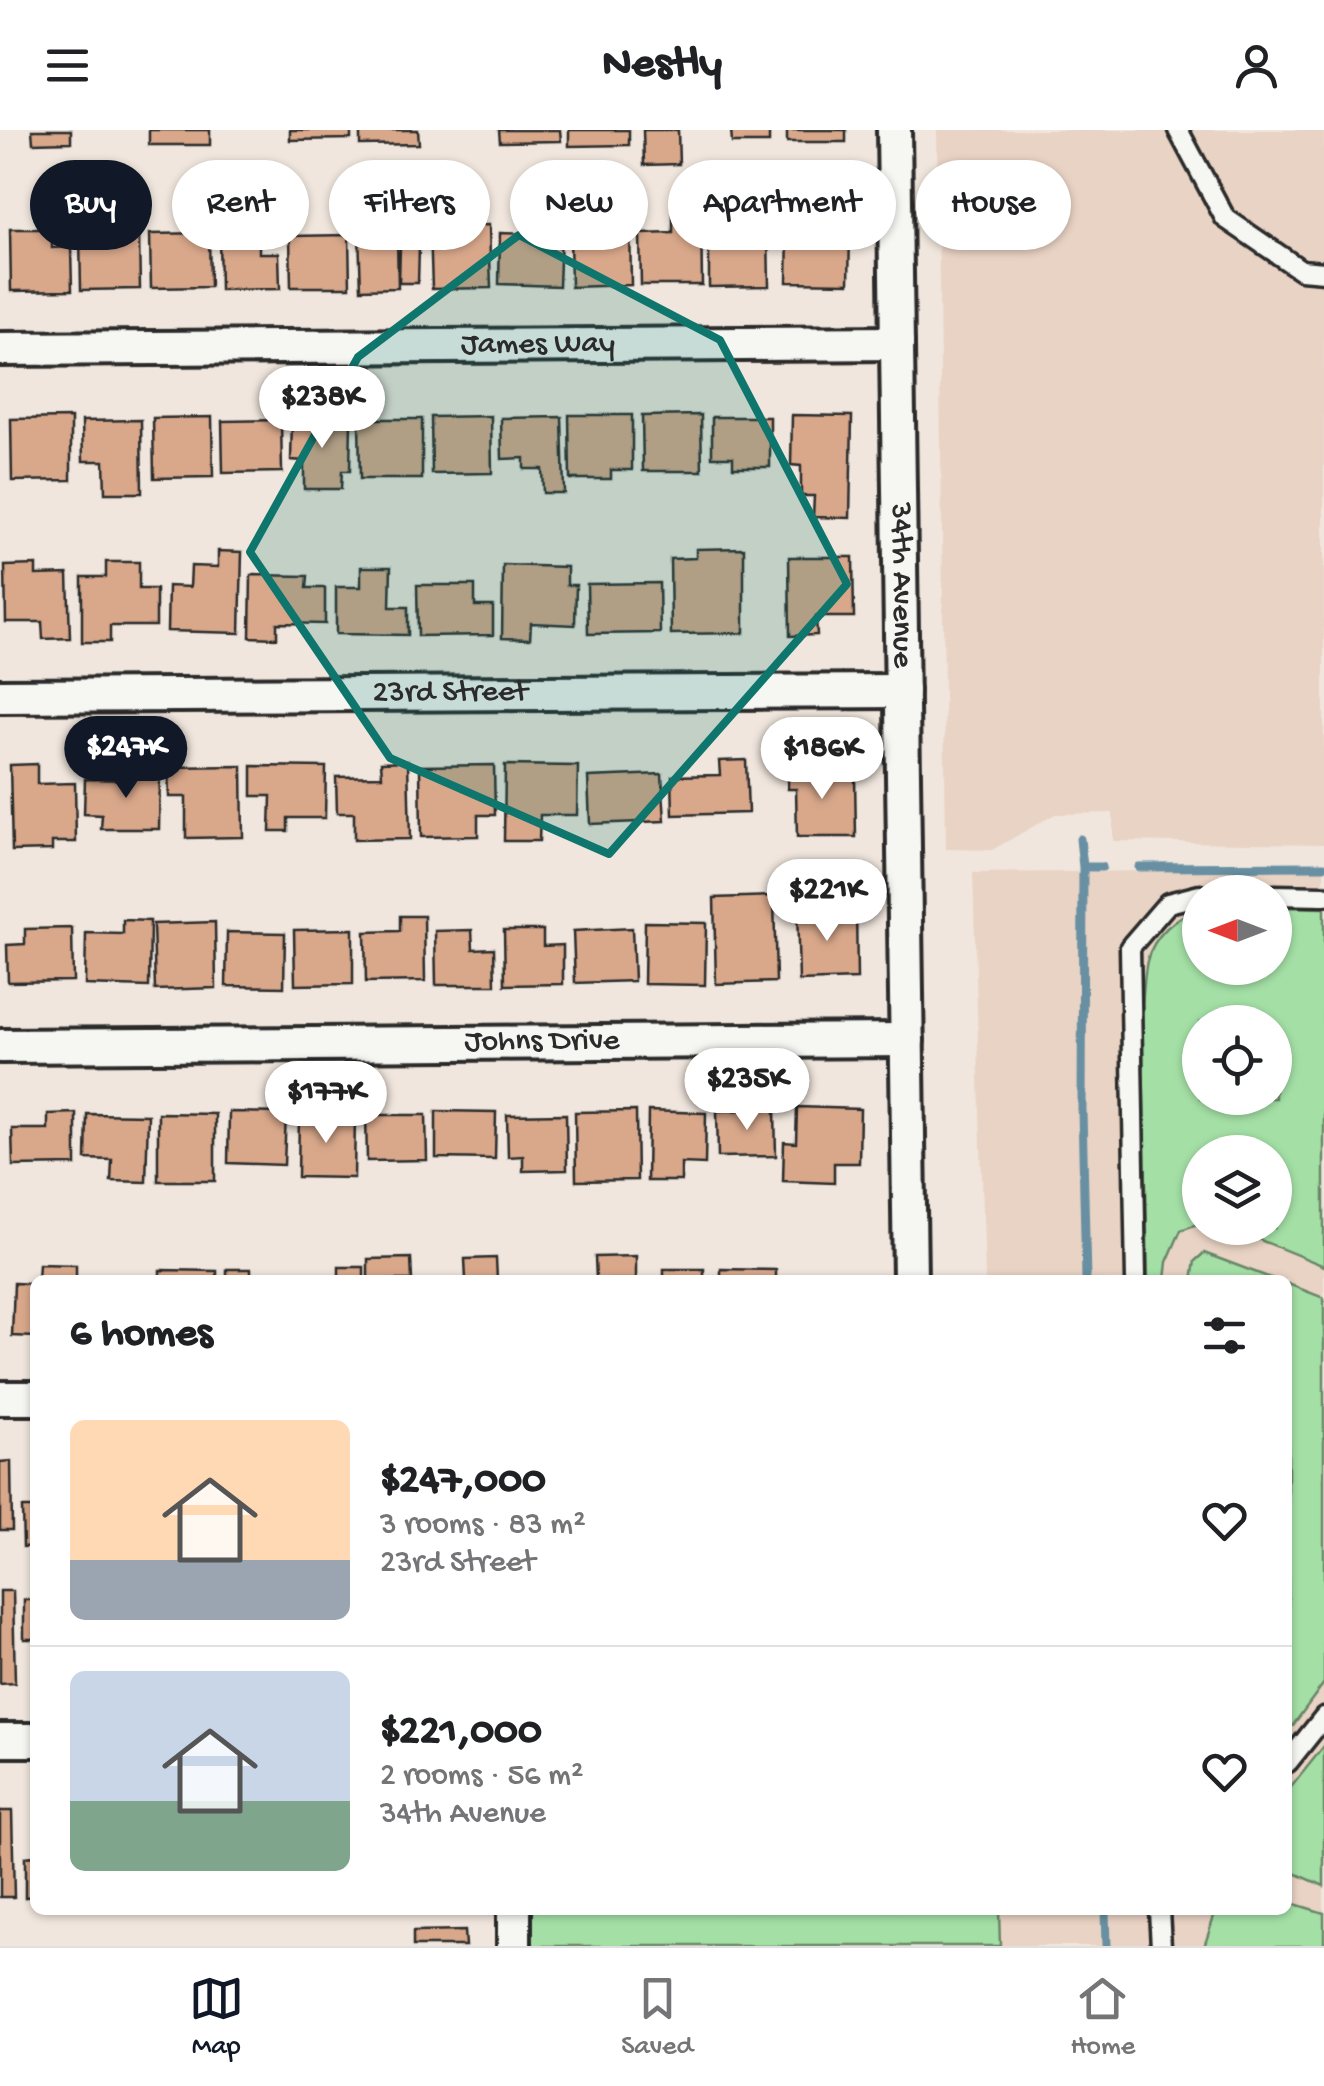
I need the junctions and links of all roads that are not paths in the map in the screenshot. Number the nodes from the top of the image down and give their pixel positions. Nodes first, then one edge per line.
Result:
1 (894, 130) edge
2 (1178, 130) edge
3 (1324, 272) edge
4 (897, 343) junction
5 (0, 350) edge
6 (902, 691) junction
7 (0, 696) edge
8 (1292, 895) edge
9 (1324, 896) edge
10 (1182, 900) edge
11 (907, 1040) junction
12 (0, 1046) edge
13 (910, 1275) edge
14 (1136, 1275) edge
15 (0, 1398) edge
16 (30, 1398) edge
17 (1324, 1717) edge
18 (0, 1740) edge
19 (30, 1740) edge
20 (1292, 1757) edge
21 (514, 1915) edge
22 (1163, 1915) edge
23 (514, 1946) edge
24 (1160, 1946) edge

1 - 4 street, 34th Avenue
2 - 3 lane
4 - 5 street, James Way
4 - 6 street, 34th Avenue
6 - 7 street, 23rd Street
6 - 11 street, 34th Avenue
8 - 9 lane
10 - 14 lane
11 - 12 street, Johns Drive
11 - 13 street, 34th Avenue
15 - 16 street
17 - 20 lane
18 - 19 street
21 - 23 street
22 - 24 lane

